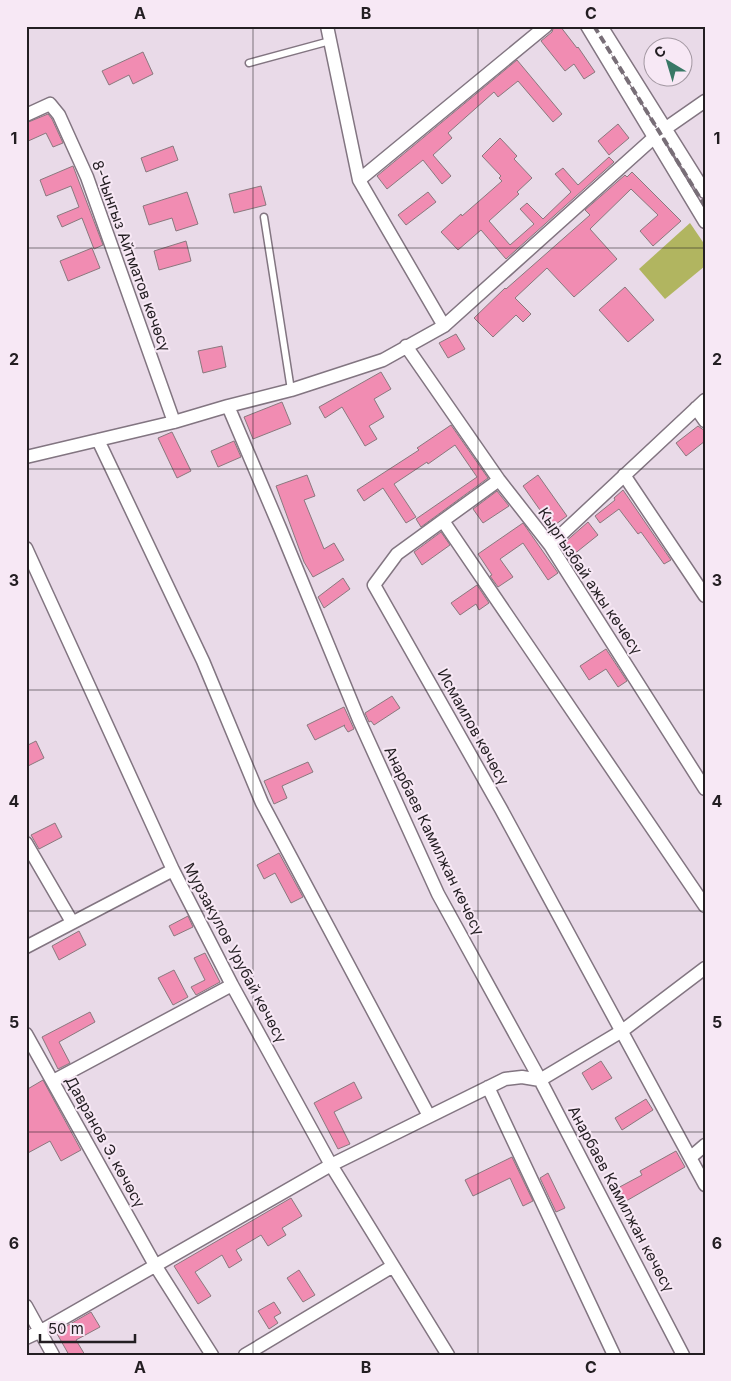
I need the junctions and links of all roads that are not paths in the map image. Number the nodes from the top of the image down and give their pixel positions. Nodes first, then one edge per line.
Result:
1 (327, 26) edge
2 (546, 26) edge
3 (587, 26) edge
4 (601, 26) edge
5 (330, 41) junction
6 (249, 63) dead end
7 (705, 101) edge
8 (26, 115) edge
9 (666, 129) junction
10 (655, 137) junction
11 (359, 180) junction
12 (705, 192) edge
13 (264, 217) dead end
14 (705, 222) edge
15 (444, 326) junction
16 (406, 346) junction
17 (291, 390) junction
18 (700, 404) edge
19 (228, 406) junction
20 (705, 421) edge
21 (174, 422) junction
22 (98, 440) junction
23 (26, 457) edge
24 (624, 475) junction
25 (499, 480) junction
26 (443, 521) junction
27 (550, 545) junction
28 (26, 548) edge
29 (705, 596) edge
30 (705, 789) edge
31 (26, 843) edge
32 (172, 870) junction
33 (705, 906) edge
34 (72, 922) junction
35 (26, 947) edge
36 (705, 968) edge
37 (232, 985) junction
38 (622, 1031) junction
39 (26, 1034) edge
40 (540, 1080) junction
41 (53, 1081) junction
42 (488, 1087) junction
43 (429, 1116) junction
44 (705, 1145) edge
45 (691, 1157) junction
46 (331, 1165) junction
47 (705, 1185) edge
48 (155, 1265) junction
49 (393, 1266) junction
50 (26, 1306) edge
51 (41, 1331) junction
52 (26, 1338) edge
53 (53, 1355) edge
54 (212, 1355) edge
55 (245, 1355) edge
56 (448, 1355) edge
57 (614, 1355) edge
58 (683, 1355) edge

1 - 5 street
2 - 11 street
3 - 10 street
4 - 9 street
5 - 6 lane
5 - 11 street
7 - 9 street
8 - 21 street, 8-Чынгыз Айтматов көчөсү
9 - 10 street
9 - 12 street
10 - 14 street
10 - 15 street
11 - 15 street
13 - 17 lane
15 - 16 street
16 - 17 street
16 - 25 street, Кыргызбай ажы көчөсү
17 - 19 street
18 - 20 street
18 - 24 street
19 - 21 street
19 - 40 street, Анарбаев Камилжан көчөсү
21 - 22 street
22 - 23 street
22 - 43 street
24 - 27 street
24 - 29 street
25 - 26 street, Исмаилов көчөсү
25 - 27 street, Кыргызбай ажы көчөсү
26 - 33 street
26 - 38 street, Исмаилов көчөсү
27 - 30 street, Кыргызбай ажы көчөсү
28 - 32 street, Мурзакулов Урубай көчөсү
31 - 34 street
32 - 34 street
32 - 37 street, Мурзакулов Урубай көчөсү
34 - 35 street
36 - 38 street
37 - 41 street
37 - 46 street, Мурзакулов Урубай көчөсү
38 - 40 street
38 - 45 street
39 - 41 street, Давранов Э. көчөсү
40 - 42 street
40 - 58 street, Анарбаев Камилжан көчөсү
41 - 48 street, Давранов Э. көчөсү
42 - 43 street
42 - 57 street
43 - 46 street
44 - 45 street
45 - 47 street
46 - 48 street
46 - 49 street, Мурзакулов Урубай көчөсү
48 - 51 street
48 - 54 street, Давранов Э. көчөсү
49 - 55 street
49 - 56 street, Мурзакулов Урубай көчөсү
50 - 51 street
51 - 52 street
51 - 53 street

